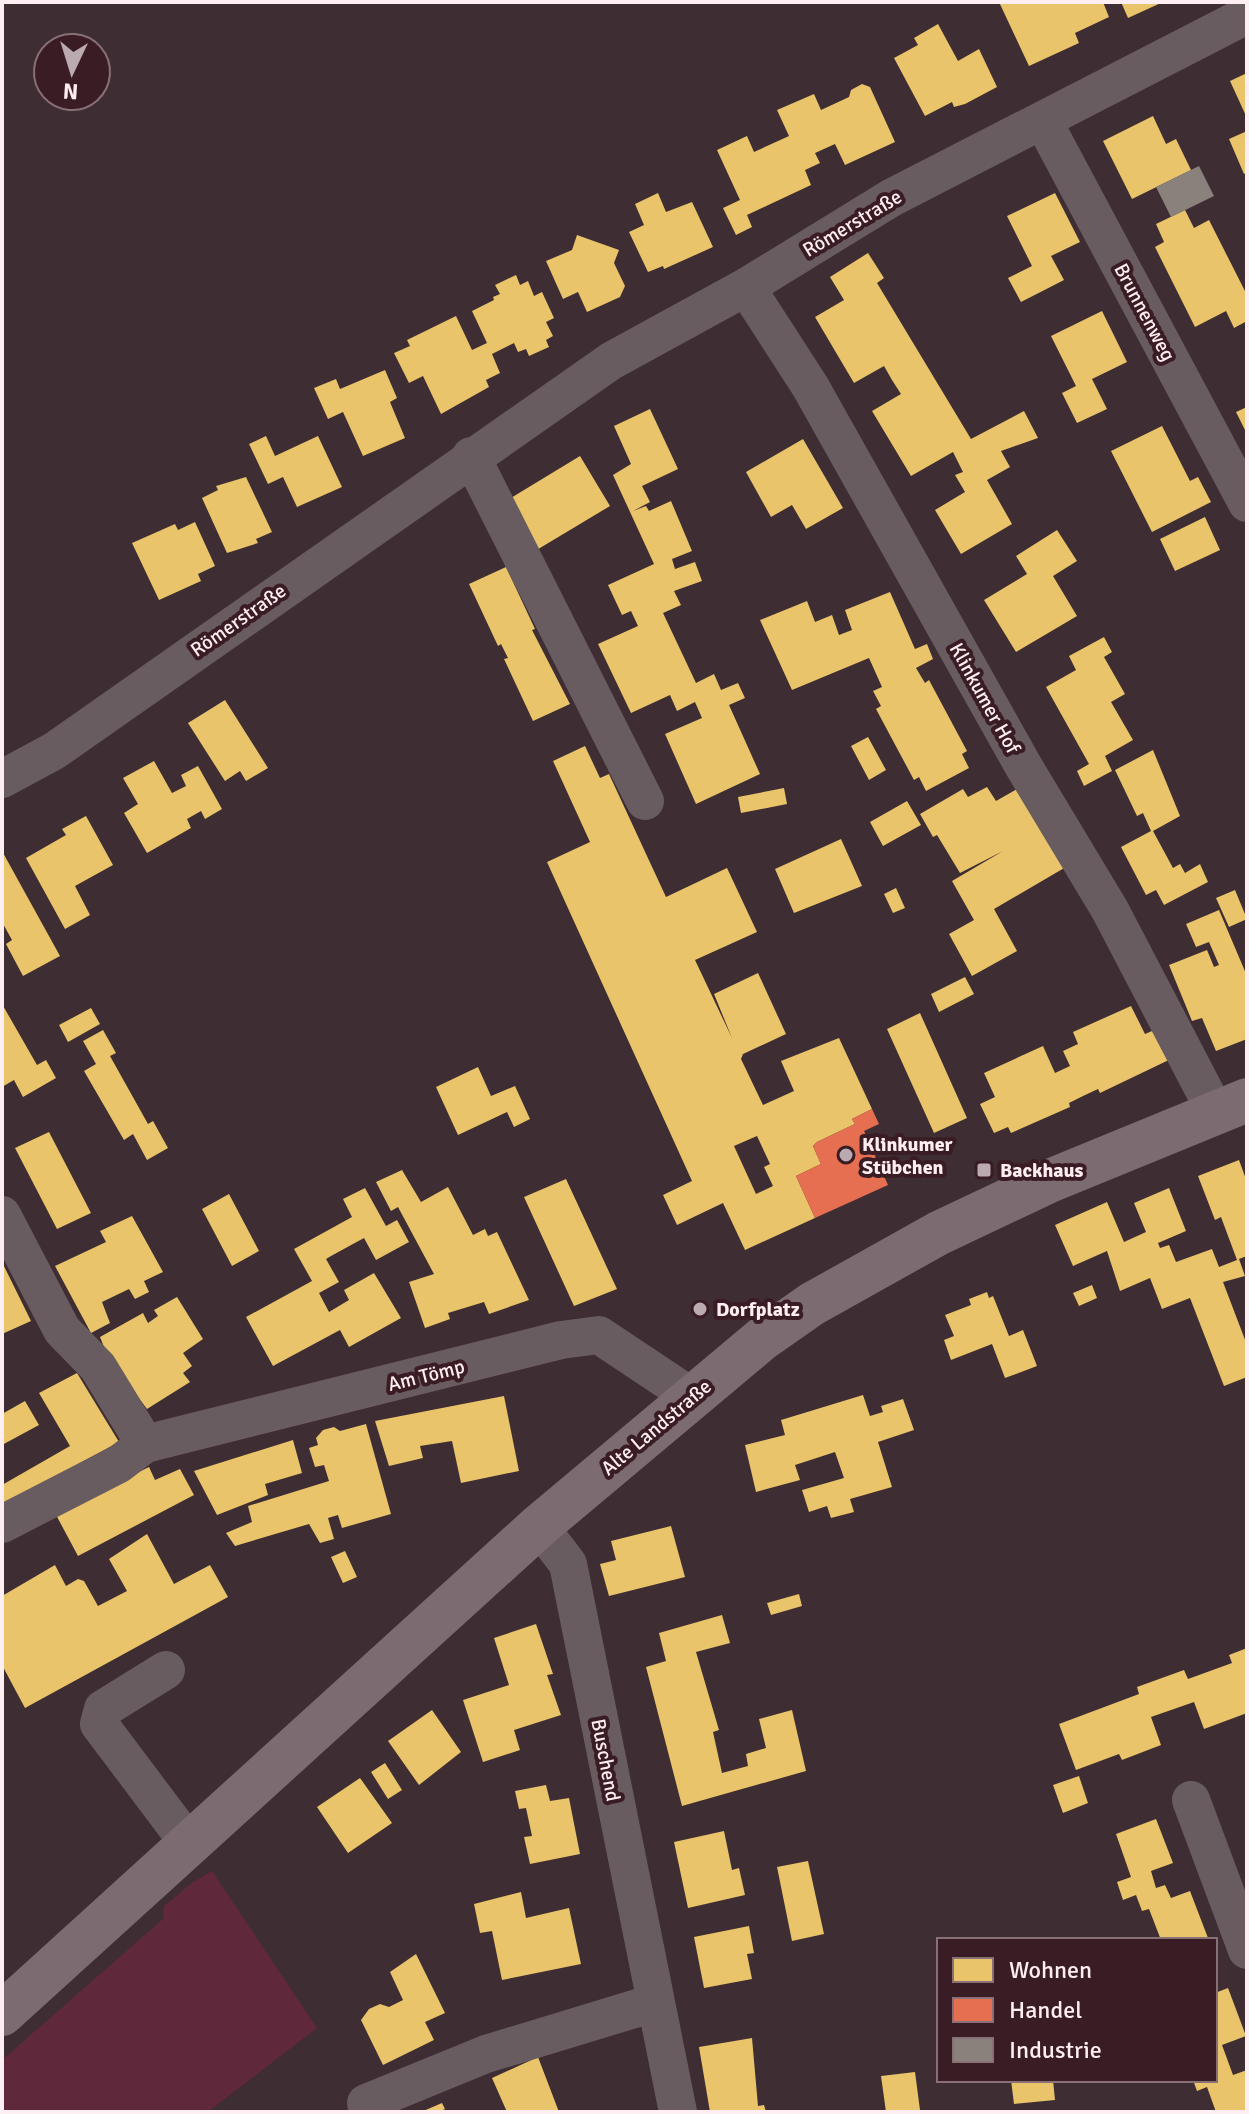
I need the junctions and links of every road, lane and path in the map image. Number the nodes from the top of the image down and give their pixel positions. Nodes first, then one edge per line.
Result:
1 (1247, 15) edge
2 (1043, 121) junction
3 (746, 287) junction
4 (471, 456) junction
5 (1247, 503) edge
6 (2, 779) edge
7 (645, 801) dead end
8 (1232, 1106) edge
9 (2, 1215) edge
10 (692, 1397) junction
11 (145, 1444) junction
12 (2, 1524) edge
13 (539, 1526) junction
14 (166, 1670) dead end
15 (1191, 1800) dead end
16 (190, 1845) junction
17 (1247, 1950) edge
18 (654, 2003) junction
19 (2, 2014) edge
20 (366, 2103) dead end
21 (678, 2112) edge

1 - 2 street, Römerstraße
2 - 3 street, Römerstraße
2 - 5 street, Brunnenweg
3 - 4 street, Römerstraße
3 - 8 street, Klinkumer Hof
4 - 6 street, Römerstraße
4 - 7 street
8 - 10 main road, Alte Landstraße
9 - 11 street
10 - 11 street, Am Tömp
10 - 13 main road, Alte Landstraße
11 - 12 street, Am Tömp
13 - 16 main road, Alte Landstraße
13 - 18 street, Buschend
14 - 16 street
15 - 17 street
16 - 19 main road, Alte Landstraße
18 - 20 street
18 - 21 street, Buschend

